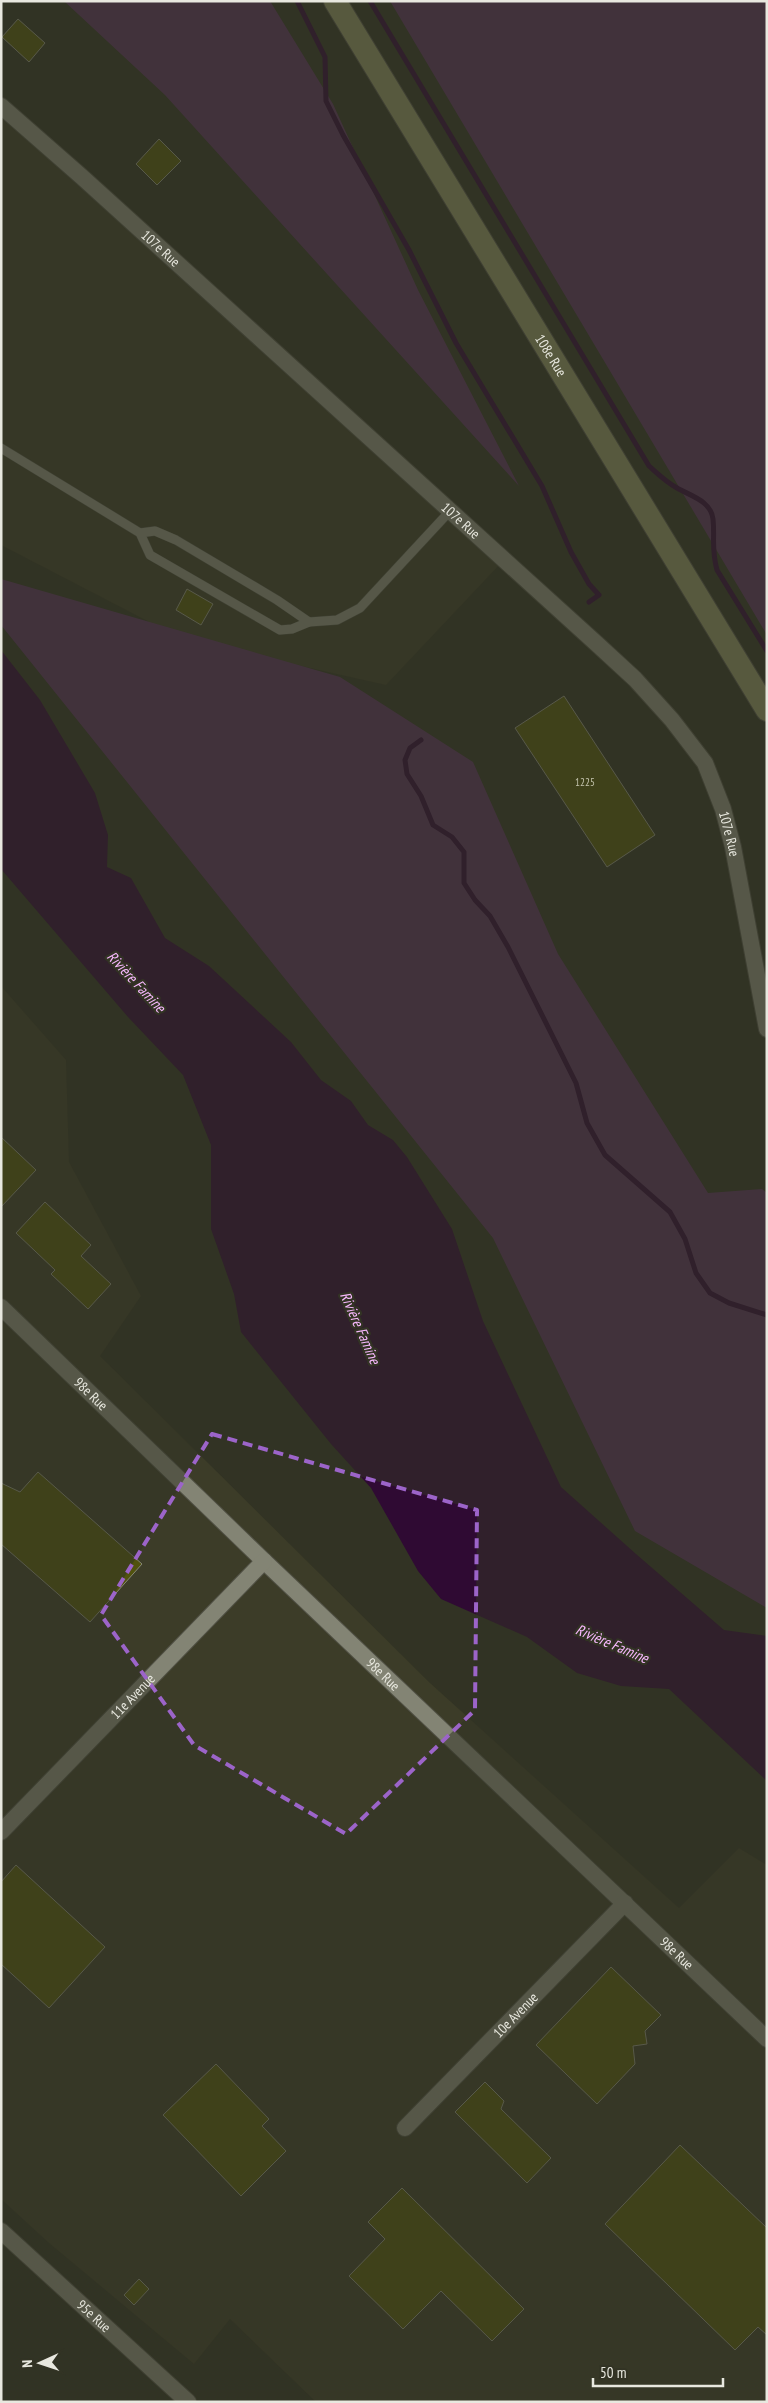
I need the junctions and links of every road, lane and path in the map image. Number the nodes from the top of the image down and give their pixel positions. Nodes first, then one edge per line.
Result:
1 (335, 1) edge
2 (1, 106) edge
3 (1, 448) edge
4 (450, 512) junction
5 (140, 533) junction
6 (309, 622) junction
7 (767, 710) edge
8 (767, 1029) edge
9 (1, 1307) edge
10 (264, 1561) junction
11 (1, 1832) edge
12 (625, 1904) junction
13 (767, 2039) edge
14 (405, 2128) dead end
15 (1, 2232) edge
16 (188, 2402) edge

1 - 7 main road, 108e Rue
2 - 4 street, 107e Rue
3 - 5 lane
4 - 6 lane
4 - 8 street, 107e Rue
5 - 6 lane
5 - 6 lane
9 - 10 street, 98e Rue
10 - 11 street, 11e Avenue
10 - 12 street, 98e Rue
12 - 13 street, 98e Rue
12 - 14 street, 10e Avenue
15 - 16 street, 95e Rue

